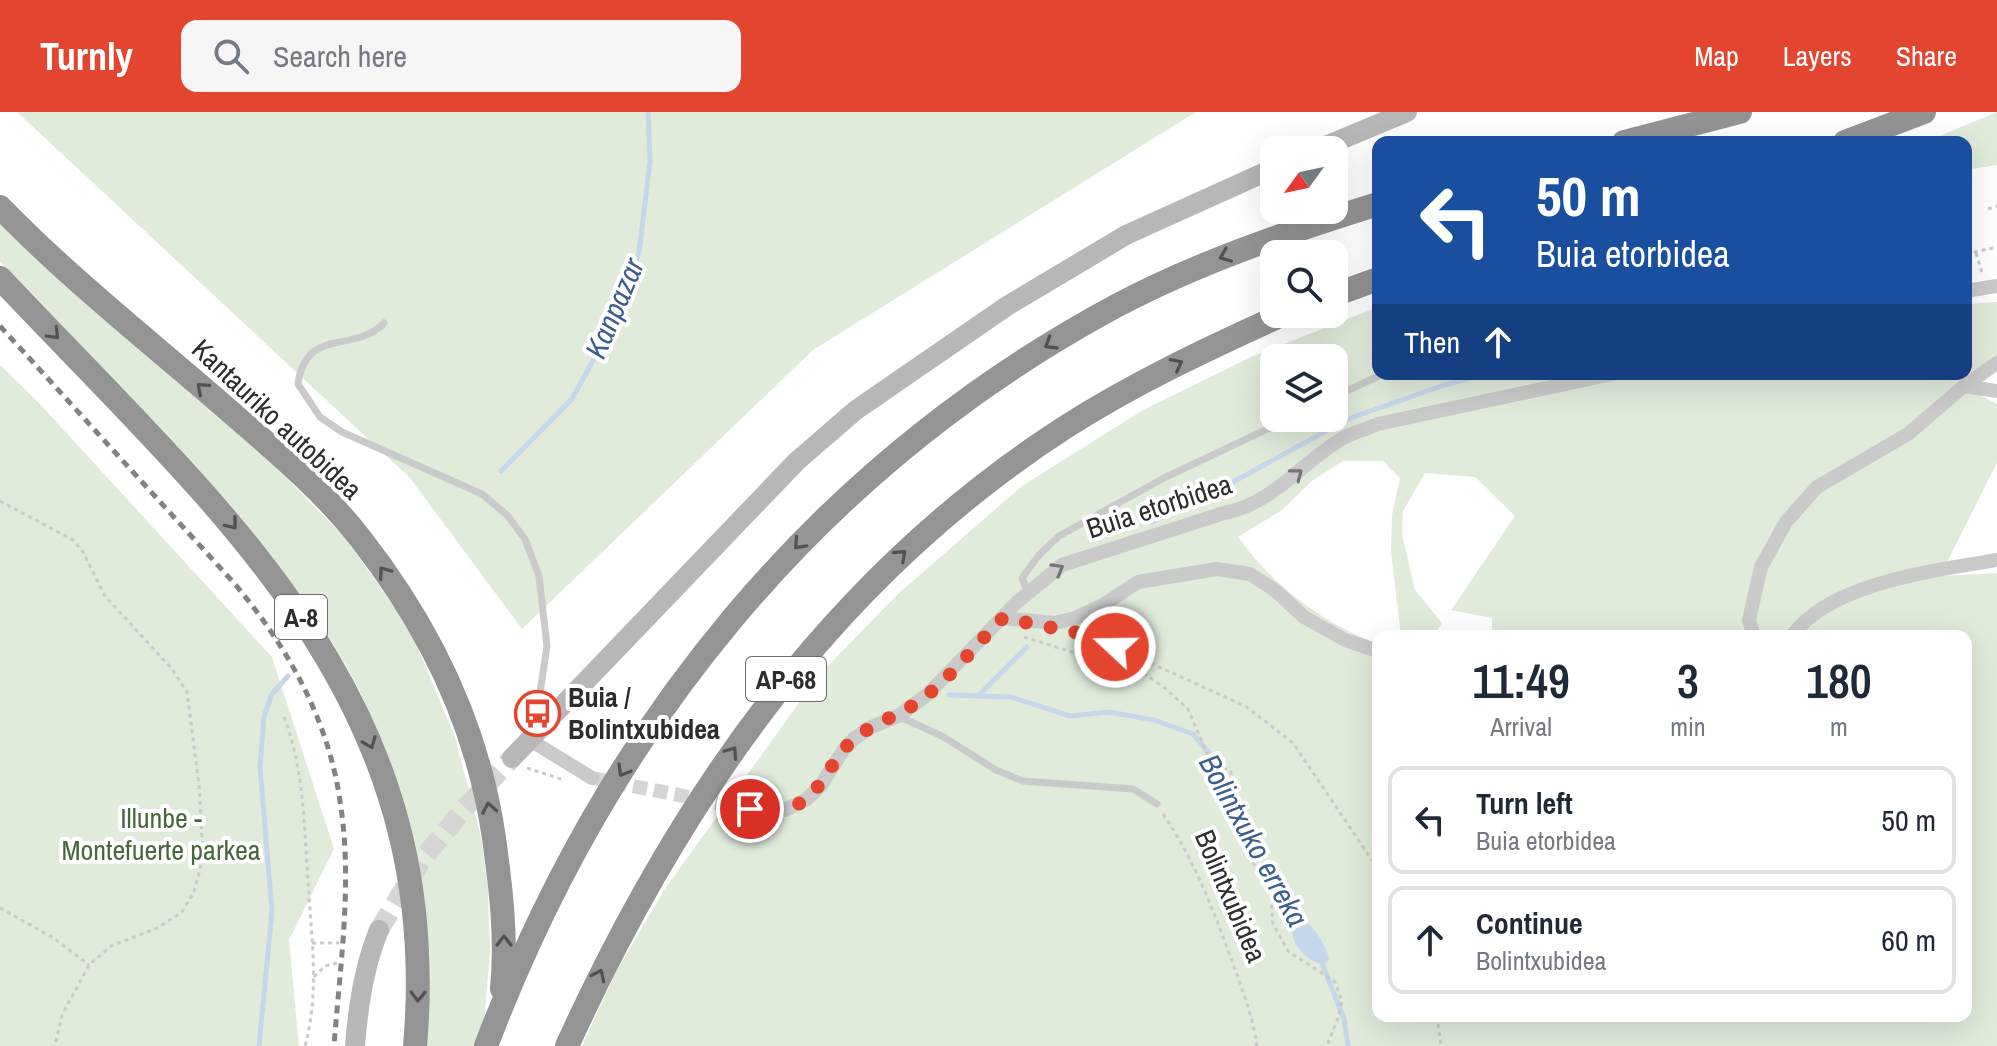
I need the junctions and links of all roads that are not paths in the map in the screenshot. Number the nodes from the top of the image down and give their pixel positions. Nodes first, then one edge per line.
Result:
1 (1407, 112) edge
2 (1740, 112) edge
3 (1924, 112) edge
4 (1647, 136) edge
5 (1861, 136) edge
6 (1348, 137) edge
7 (1260, 174) edge
8 (1372, 206) edge
9 (0, 207) edge
10 (0, 278) edge
11 (1372, 281) edge
12 (1348, 290) edge
13 (384, 323) dead end
14 (1260, 325) edge
15 (1997, 363) edge
16 (1372, 379) edge
17 (1584, 380) edge
18 (1964, 386) junction
19 (1348, 390) edge
20 (1997, 391) edge
21 (1261, 432) edge
22 (1997, 560) edge
23 (1028, 592) junction
24 (1003, 618) junction
25 (1752, 630) edge
26 (1796, 630) edge
27 (1372, 649) edge
28 (898, 716) junction
29 (547, 722) junction
30 (530, 740) junction
31 (516, 764) tunnel mouth
32 (592, 778) tunnel mouth
33 (1157, 804) road end
34 (750, 809) tunnel mouth
35 (379, 930) tunnel mouth
36 (355, 1046) edge
37 (415, 1046) edge
38 (486, 1046) edge
39 (494, 1046) edge
40 (567, 1046) edge

1 - 6 street
2 - 4 highway
3 - 5 highway
7 - 29 street
8 -> 38 highway, AP-68
39 -> 9 highway, Kantauriko autobidea
10 -> 37 highway, A-8
11 - 12 highway
13 - 29 lane
40 -> 14 highway, AP-68
15 - 18 street
16 - 19 lane
23 -> 17 street, Buia etorbidea
18 - 20 street
18 - 25 street
21 - 23 lane
22 - 26 street
23 - 24 street, Buia etorbidea
24 - 27 street
24 - 28 street, Buia etorbidea
28 - 33 lane
28 - 34 street
29 - 30 street
30 - 31 street
30 - 32 street
35 - 36 street

